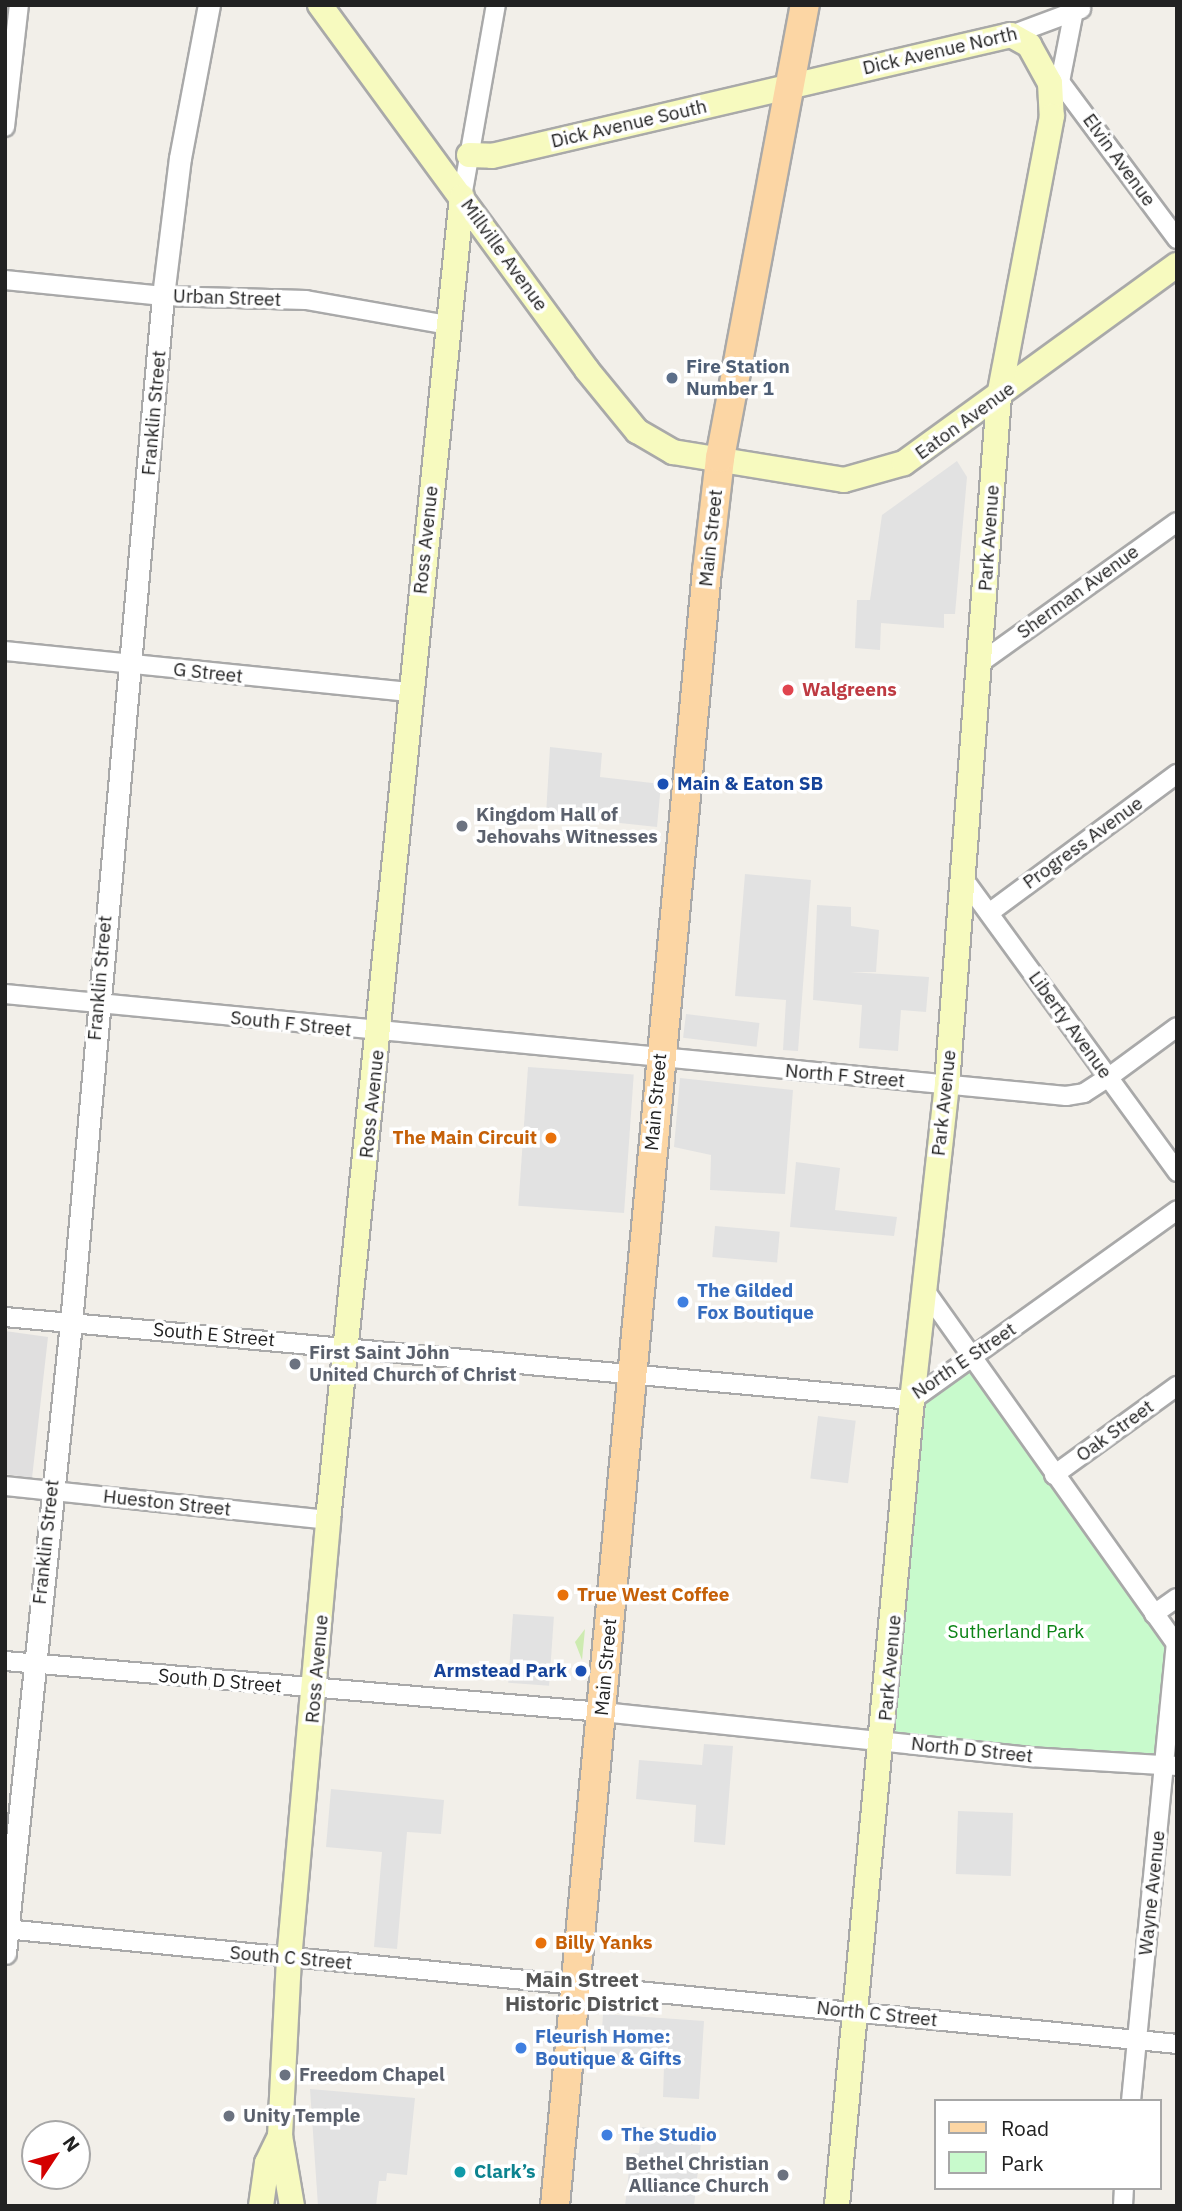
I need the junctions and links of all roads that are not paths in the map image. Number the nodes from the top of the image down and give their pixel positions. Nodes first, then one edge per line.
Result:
1 (19, 5) edge
2 (209, 5) edge
3 (320, 5) edge
4 (496, 5) edge
5 (805, 5) edge
6 (1078, 9) edge
7 (1011, 35) junction
8 (1060, 82) junction
9 (789, 86) junction
10 (1052, 116) junction
11 (5, 127) edge
12 (469, 155) junction
13 (462, 197) junction
14 (1177, 239) edge
15 (1177, 265) edge
16 (5, 279) edge
17 (163, 296) junction
18 (448, 326) junction
19 (999, 396) junction
20 (720, 458) junction
21 (1177, 522) edge
22 (5, 651) edge
23 (980, 663) junction
24 (131, 665) junction
25 (410, 692) junction
26 (1177, 774) edge
27 (963, 878) junction
28 (989, 913) junction
29 (5, 994) edge
30 (97, 1005) junction
31 (1177, 1027) edge
32 (379, 1032) junction
33 (660, 1058) junction
34 (1109, 1077) junction
35 (947, 1084) junction
36 (1177, 1172) edge
37 (1177, 1210) edge
38 (924, 1289) junction
39 (5, 1317) edge
40 (71, 1323) junction
41 (348, 1347) junction
42 (971, 1358) junction
43 (632, 1374) junction
44 (1177, 1386) edge
45 (912, 1400) junction
46 (1054, 1475) junction
47 (5, 1486) edge
48 (51, 1491) junction
49 (328, 1520) junction
50 (1177, 1598) edge
51 (1154, 1614) junction
52 (1176, 1645) edge
53 (5, 1661) edge
54 (34, 1664) junction
55 (317, 1688) junction
56 (601, 1712) junction
57 (884, 1740) junction
58 (1171, 1765) edge
59 (6, 1929) edge
60 (5, 1952) edge
61 (289, 1960) junction
62 (577, 1985) junction
63 (854, 2011) junction
64 (1137, 2039) junction
65 (1177, 2044) edge
66 (1132, 2099) edge
67 (280, 2136) junction
68 (261, 2206) edge
69 (292, 2206) edge
70 (555, 2206) edge
71 (837, 2206) edge

1 - 11 street
2 - 17 street, Franklin Street
3 - 13 main road, Millville Avenue
4 - 12 street, Ross Avenue
5 - 9 main road, Main Street
6 - 7 street, Dick Avenue North
6 - 8 street, Park Avenue
7 - 9 main road, Dick Avenue North
7 - 10 main road
8 - 10 street, Park Avenue
8 - 14 street, Elvin Avenue
9 - 12 main road, Dick Avenue South
9 - 20 main road, Main Street
10 - 19 main road, Park Avenue
12 - 13 street, Ross Avenue
13 - 18 main road, Ross Avenue
13 - 20 main road, Millville Avenue
15 - 19 main road, Eaton Avenue
16 - 17 street, Urban Street
17 - 18 street, Urban Street
17 - 24 street, Franklin Street
18 - 25 main road, Ross Avenue
19 - 20 main road, Eaton Avenue
19 - 23 main road, Park Avenue
20 - 33 main road, Main Street
21 - 23 street, Sherman Avenue
22 - 24 street, G Street
23 - 27 main road, Park Avenue
24 - 25 street, G Street
24 - 30 street, Franklin Street
25 - 32 main road, Ross Avenue
26 - 28 street, Progress Avenue
27 - 28 street, Liberty Avenue
27 - 35 main road, Park Avenue
28 - 34 street, Liberty Avenue
29 - 30 street, South F Street
30 - 32 street, South F Street
30 - 40 street, Franklin Street
31 - 34 street, North F Street
32 - 33 street, South F Street
32 - 41 main road, Ross Avenue
33 - 35 street, North F Street
33 - 43 main road, Main Street
34 - 35 street, North F Street
34 - 36 street, Liberty Avenue
35 - 38 main road, Park Avenue
37 - 42 street, North E Street
38 - 42 street, Wayne Avenue
38 - 45 main road, Park Avenue
39 - 40 street, South E Street
40 - 41 street, South E Street
40 - 48 street, Franklin Street
41 - 43 street, South E Street
41 - 49 main road, Ross Avenue
42 - 45 street, North E Street
42 - 46 street, Wayne Avenue
43 - 45 street, North E Street
43 - 56 main road, Main Street
44 - 46 street, Oak Street
45 - 57 main road, Park Avenue
46 - 51 street, Wayne Avenue
47 - 48 street, Hueston Street
48 - 49 street, Hueston Street
48 - 54 street, Franklin Street
49 - 55 main road, Ross Avenue
50 - 51 street
51 - 52 street, Wayne Avenue
52 - 58 street, Wayne Avenue
53 - 54 street, South D Street
54 - 55 street, South D Street
54 - 59 street, Franklin Street
55 - 56 street, South D Street
55 - 61 main road, Ross Avenue
56 - 57 street, North D Street
56 - 62 main road, Main Street
57 - 58 street, North D Street
57 - 63 main road, Park Avenue
58 - 64 street, Wayne Avenue
59 - 60 street, Franklin Street
59 - 61 street, South C Street
61 - 62 street, South C Street
61 - 67 main road, Ross Avenue
62 - 63 street, North C Street
62 - 70 main road, Main Street
63 - 64 street, North C Street
63 - 71 main road, Park Avenue
64 - 65 street, North C Street
64 - 66 street, Wayne Avenue
67 - 68 main road
67 - 69 main road, Ross Avenue

